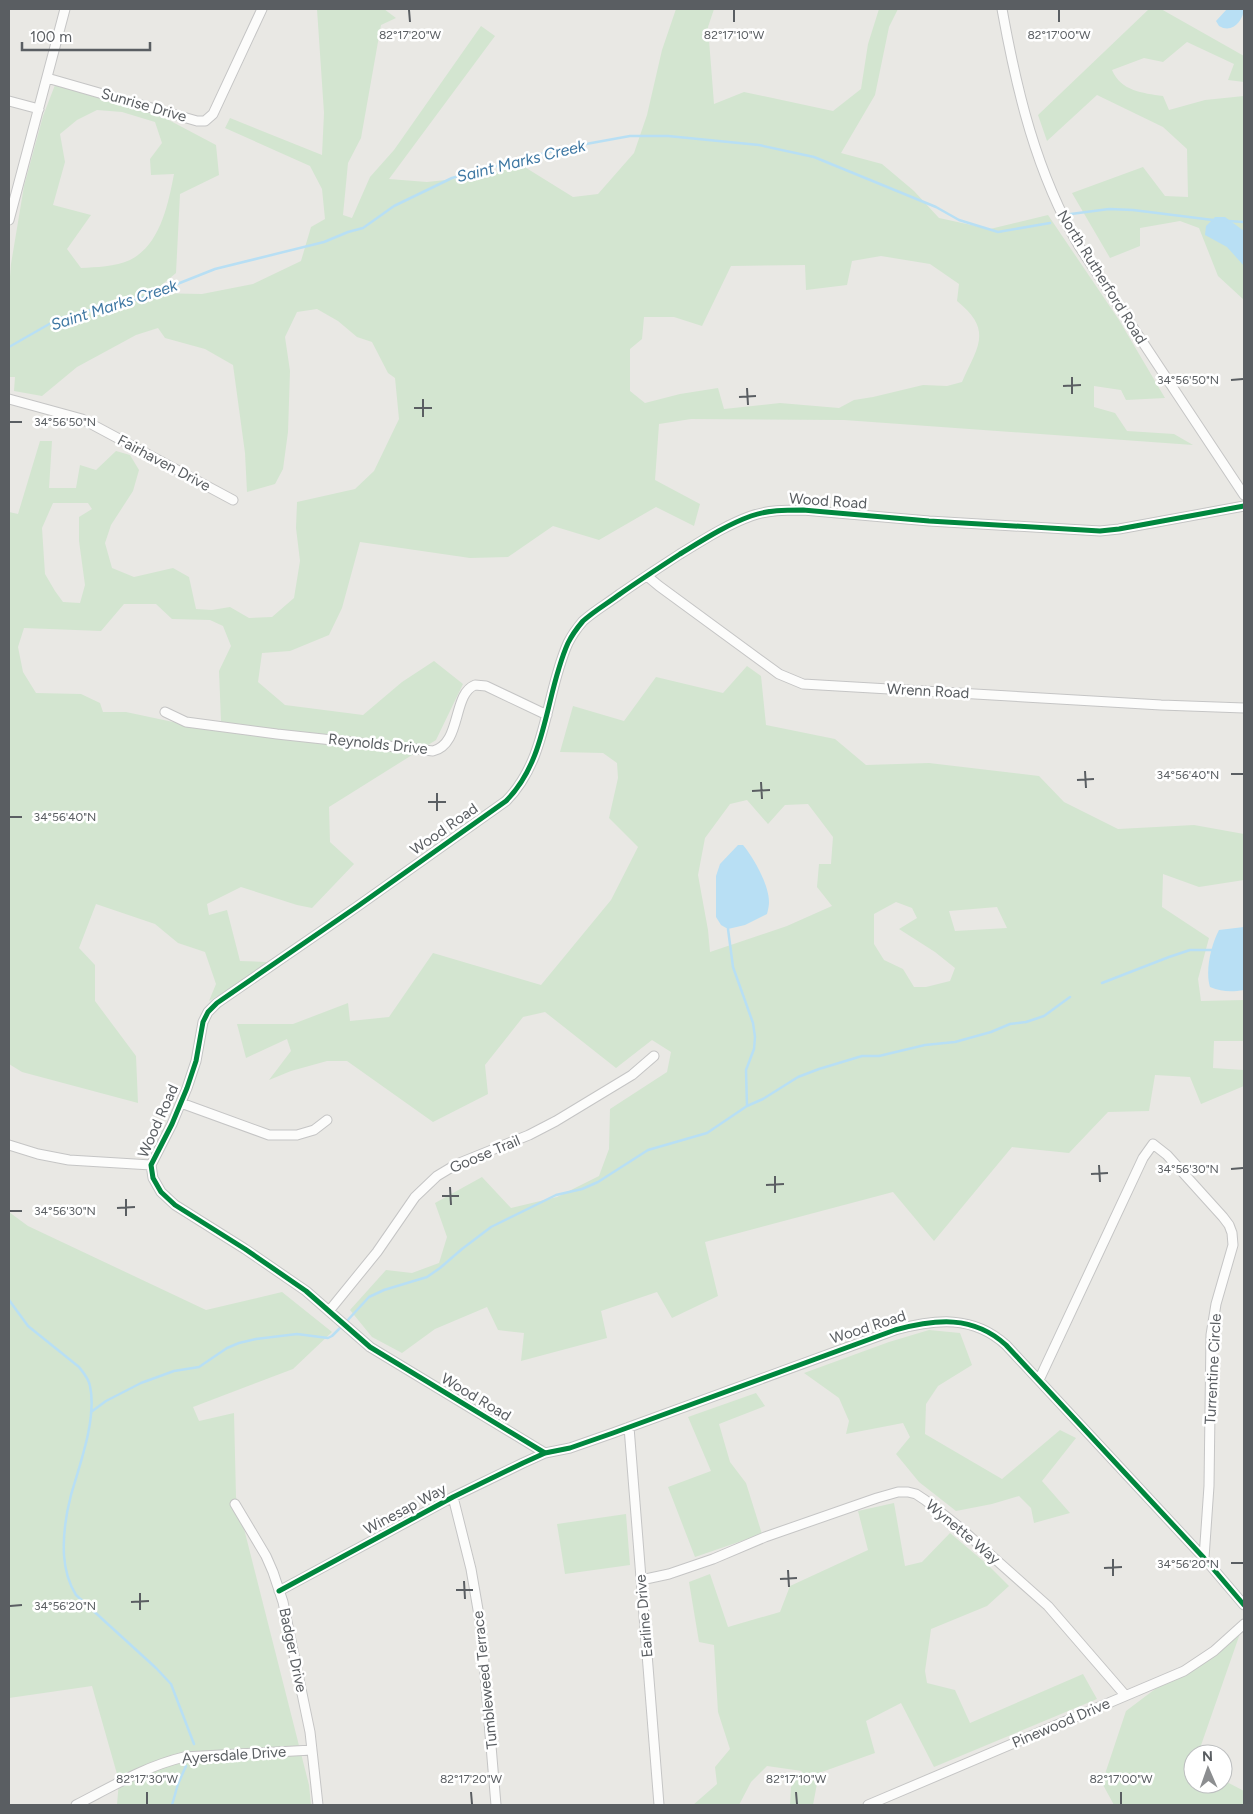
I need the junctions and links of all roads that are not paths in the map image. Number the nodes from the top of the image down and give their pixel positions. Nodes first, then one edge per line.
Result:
1 (65, 9) edge
2 (262, 9) edge
3 (1002, 9) edge
4 (47, 78) junction
5 (9, 101) edge
6 (39, 109) junction
7 (9, 220) edge
8 (9, 399) edge
9 (1244, 495) edge
10 (233, 500) dead end
11 (1244, 506) edge
12 (647, 576) junction
13 (1244, 708) edge
14 (165, 712) dead end
15 (547, 715) junction
16 (654, 1056) dead end
17 (181, 1103) junction
18 (328, 1120) dead end
19 (9, 1145) edge
20 (151, 1165) junction
21 (329, 1311) junction
22 (1039, 1380) junction
23 (629, 1427) junction
24 (545, 1453) junction
25 (453, 1497) junction
26 (235, 1504) dead end
27 (1204, 1558) junction
28 (641, 1580) junction
29 (279, 1591) junction
30 (1244, 1605) edge
31 (1244, 1624) edge
32 (1125, 1694) junction
33 (312, 1750) junction
34 (885, 1802) edge
35 (76, 1805) edge
36 (318, 1805) edge
37 (496, 1805) edge
38 (660, 1805) edge
39 (868, 1805) edge

1 - 4 street
2 - 4 street, Sunrise Drive
3 - 9 street, North Rutherford Road
4 - 6 street
5 - 6 street
6 - 7 street
8 - 10 street, Fairhaven Drive
11 - 12 street, Wood Road
12 - 13 street, Wrenn Road
12 - 15 street, Wood Road
14 - 15 street, Reynolds Drive
15 - 17 street, Wood Road
16 - 21 street, Goose Trail
17 - 18 street
17 - 20 street, Wood Road
19 - 20 street
20 - 21 street, Wood Road
21 - 24 street, Wood Road
22 - 23 street, Wood Road
22 - 27 street, Wood Road
22 - 27 street, Turrentine Circle
23 - 24 street, Wood Road
23 - 28 street, Earline Drive
24 - 25 street, Winesap Way
25 - 29 street, Winesap Way
25 - 37 street, Tumbleweed Terrace
26 - 29 street, Badger Drive
27 - 30 street, Wood Road
28 - 32 street, Wynette Way
28 - 38 street, Earline Drive
29 - 33 street, Badger Drive
31 - 32 street, Pinewood Drive
32 - 34 street, Pinewood Drive
33 - 35 street, Ayersdale Drive
33 - 36 street, Badger Drive
34 - 39 street, Pinewood Drive

